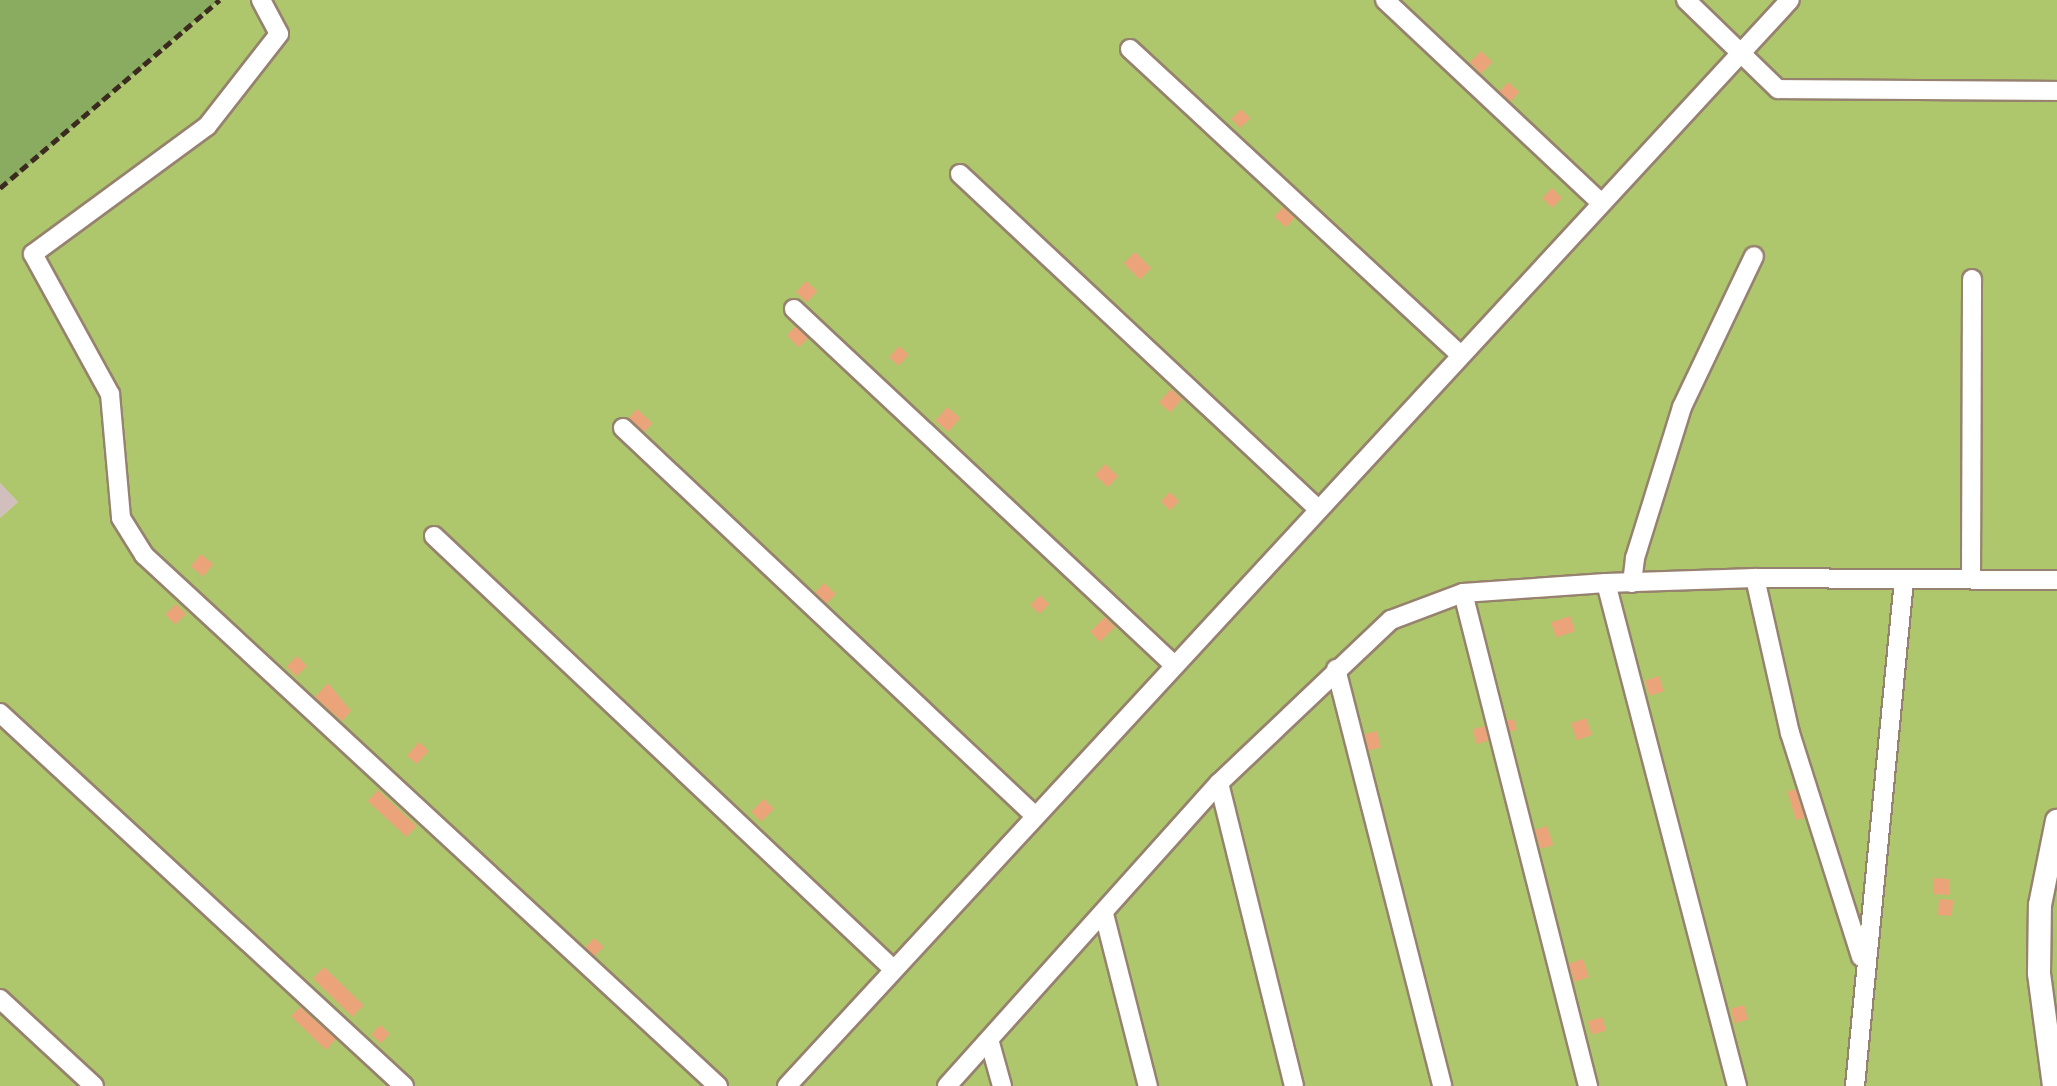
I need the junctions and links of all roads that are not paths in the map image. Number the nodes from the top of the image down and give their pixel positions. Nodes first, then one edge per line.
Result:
1 (261, 0) edge
2 (1385, 0) edge
3 (1686, 0) edge
4 (1790, 0) edge
5 (1130, 49) dead end
6 (1741, 52) junction
7 (2057, 91) edge
8 (960, 174) dead end
9 (1600, 202) junction
10 (1754, 256) dead end
11 (1972, 279) dead end
12 (794, 309) dead end
13 (1458, 353) junction
14 (623, 428) dead end
15 (1316, 507) junction
16 (434, 536) dead end
17 (1971, 577) junction
18 (1755, 578) junction
19 (1904, 580) junction
20 (2057, 580) edge
21 (1632, 583) junction
22 (1606, 584) junction
23 (1463, 593) junction
24 (1172, 663) junction
25 (1336, 669) junction
26 (0, 713) edge
27 (1219, 783) junction
28 (1033, 814) junction
29 (2057, 821) edge
30 (1104, 914) junction
31 (1863, 963) junction
32 (892, 968) junction
33 (0, 999) edge
34 (990, 1043) junction
35 (94, 1086) edge
36 (404, 1086) edge
37 (718, 1086) edge
38 (787, 1086) edge
39 (947, 1086) edge
40 (1002, 1086) edge
41 (1148, 1086) edge
42 (1294, 1086) edge
43 (1442, 1086) edge
44 (1588, 1086) edge
45 (1737, 1086) edge
46 (1855, 1086) edge
47 (2054, 1086) edge

1 - 37 lane
2 - 9 lane
3 - 6 lane
4 - 6 lane
5 - 13 lane
6 - 7 lane
6 - 9 lane
8 - 15 lane
9 - 13 lane
10 - 21 lane
11 - 17 lane
12 - 24 lane
13 - 15 lane
14 - 28 lane
15 - 24 lane
16 - 32 lane
17 - 19 lane
17 - 20 lane
18 - 19 lane
18 - 21 lane
18 - 31 lane
19 - 31 lane
21 - 22 lane
22 - 23 lane
22 - 45 lane
23 - 25 lane
23 - 44 lane
24 - 28 lane
25 - 27 lane
25 - 43 lane
26 - 36 lane
27 - 30 lane
27 - 42 lane
28 - 32 lane
29 - 47 main road
30 - 34 lane
30 - 41 lane
31 - 46 lane
32 - 38 lane
33 - 35 lane
34 - 39 lane
34 - 40 lane

